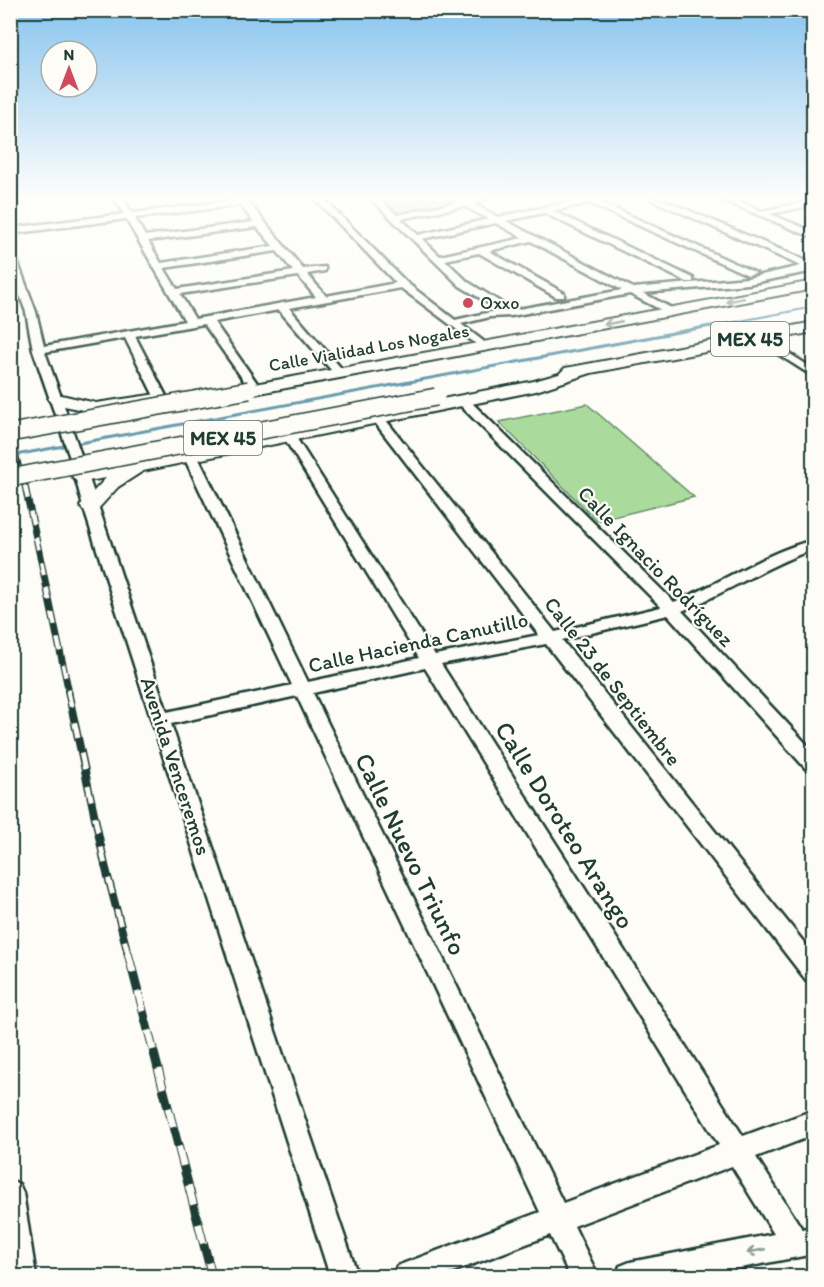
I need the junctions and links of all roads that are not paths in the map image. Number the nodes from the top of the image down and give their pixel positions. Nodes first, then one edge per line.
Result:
1 (11, 259) edge
2 (154, 259) edge
3 (204, 259) edge
4 (287, 259) edge
5 (377, 259) edge
6 (441, 259) edge
7 (497, 259) edge
8 (573, 259) edge
9 (647, 259) edge
10 (721, 259) edge
11 (793, 259) edge
12 (437, 260) joint
13 (800, 262) junction
14 (158, 266) junction
15 (813, 267) edge
16 (322, 269) dead end
17 (298, 272) junction
18 (751, 273) junction
19 (690, 280) junction
20 (403, 285) junction
21 (813, 285) edge
22 (627, 288) junction
23 (174, 292) junction
24 (560, 295) junction
25 (322, 298) junction
26 (281, 306) junction
27 (507, 310) junction
28 (671, 312) junction
29 (207, 320) junction
30 (192, 323) junction
31 (454, 323) junction
32 (813, 327) edge
33 (576, 330) junction
34 (128, 334) junction
35 (758, 337) junction
36 (479, 343) junction
37 (39, 350) junction
38 (336, 369) junction
39 (587, 369) junction
40 (813, 374) edge
41 (250, 386) junction
42 (161, 398) junction
43 (463, 401) junction
44 (60, 407) junction
45 (377, 417) junction
46 (10, 433) edge
47 (288, 436) junction
48 (190, 455) junction
49 (137, 466) junction
50 (80, 467) junction
51 (10, 478) edge
52 (90, 506) junction
53 (813, 544) edge
54 (672, 609) junction
55 (550, 638) junction
56 (430, 661) junction
57 (302, 688) junction
58 (161, 720) junction
59 (813, 765) edge
60 (813, 973) edge
61 (813, 1122) edge
62 (738, 1152) junction
63 (10, 1193) edge
64 (557, 1220) junction
65 (804, 1242) edge
66 (22, 1276) edge
67 (344, 1276) edge
68 (407, 1276) edge
69 (584, 1276) edge
70 (630, 1276) edge

1 - 37 street, Avenida Venceremos
2 - 14 street
3 - 14 street
4 - 17 street
5 - 20 street
6 - 12 street
7 - 24 street
8 - 22 street
9 - 19 street
10 - 18 street
11 - 13 street
12 - 27 street
13 - 15 street
13 - 18 street
14 - 23 street
15 - 22 street
16 - 17 street
17 - 23 street
17 - 25 street
18 - 19 street
19 - 22 street
20 - 25 street
20 - 31 street
21 -> 28 highway, Calle Vialidad Los Nogales / MEX 45
22 - 24 street
22 - 27 street
22 - 28 street
23 - 30 street
24 - 27 street
25 - 26 street
26 - 29 street
26 - 38 street
27 - 31 street
28 -> 33 highway, Calle Vialidad Los Nogales / MEX 45
29 - 30 street
29 - 41 street
30 - 34 street
31 - 36 street
32 - 35 highway, MEX 45
33 - 36 highway
33 - 41 highway, Calle Vialidad Los Nogales / MEX 45
34 - 37 street
34 - 42 street
35 - 39 highway, MEX 45
35 - 40 street
36 - 38 highway
37 - 44 street, Avenida Venceremos
38 - 41 highway
39 - 43 highway
39 - 51 highway, MEX 45, bridge
41 - 42 highway
41 - 46 highway, MEX 45, bridge
42 - 44 highway
43 - 45 highway
43 - 54 street, Calle Ignacio Rodríguez
44 - 50 street, Avenida Venceremos
45 - 47 highway
45 - 55 street, Calle 23 de Septiembre
47 - 48 highway
47 - 56 street, Calle Doroteo Arango
48 - 49 highway
48 - 57 street, Calle Nuevo Triunfo
49 - 50 highway
49 - 52 highway
50 - 52 street, Avenida Venceremos
52 - 58 street, Avenida Venceremos
53 - 54 street, Calle Hacienda Canutillo
54 - 55 street, Calle Hacienda Canutillo
54 - 59 street, Calle Ignacio Rodríguez
55 - 56 street, Calle Hacienda Canutillo
55 - 60 street, Calle 23 de Septiembre
56 - 57 street, Calle Hacienda Canutillo
56 - 62 street, Calle Doroteo Arango
57 - 58 street, Calle Hacienda Canutillo
57 - 64 street, Calle Nuevo Triunfo
58 - 67 street, Avenida Venceremos
61 - 62 street
62 - 64 street
62 - 65 street, Calle Doroteo Arango
63 - 66 street
64 - 68 street
64 - 69 street, Calle Nuevo Triunfo
65 -> 70 street

